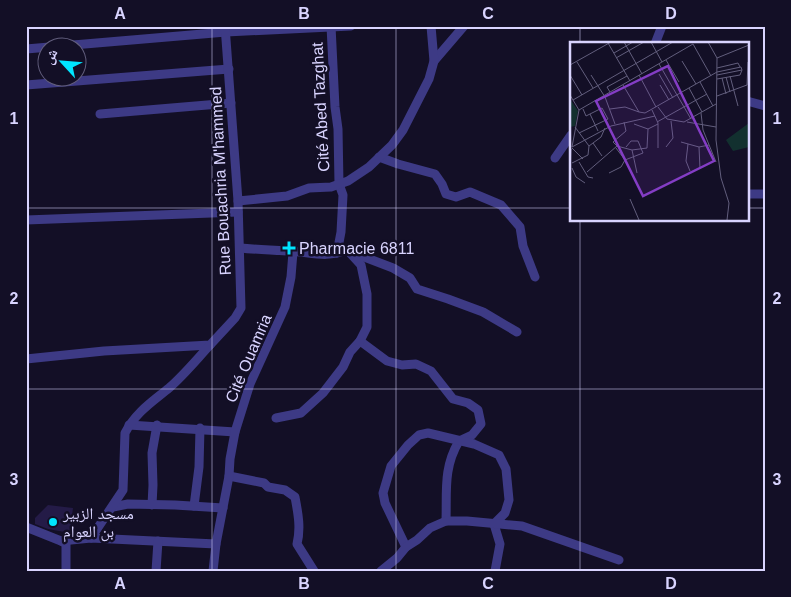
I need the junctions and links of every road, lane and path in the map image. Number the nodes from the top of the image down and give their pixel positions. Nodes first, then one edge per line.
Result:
1 (351, 26) edge
2 (431, 26) edge
3 (464, 26) edge
4 (662, 26) edge
5 (332, 27) edge
6 (225, 29) edge
7 (655, 42) edge
8 (26, 48) edge
9 (434, 61) junction
10 (229, 69) junction
11 (26, 85) edge
12 (748, 101) edge
13 (231, 103) junction
14 (765, 106) edge
15 (100, 114) dead end
16 (570, 136) edge
17 (379, 157) junction
18 (554, 158) dead end
19 (339, 184) junction
20 (748, 194) edge
21 (765, 194) edge
22 (238, 201) junction
23 (238, 212) junction
24 (26, 220) edge
25 (240, 248) junction
26 (346, 250) junction
27 (293, 252) junction
28 (338, 254) junction
29 (535, 277) dead end
30 (517, 332) dead end
31 (360, 341) junction
32 (210, 345) junction
33 (26, 360) edge
34 (276, 418) dead end
35 (129, 425) junction
36 (157, 425) junction
37 (200, 428) junction
38 (235, 432) junction
39 (459, 441) junction
40 (229, 476) junction
41 (152, 505) junction
42 (194, 506) junction
43 (113, 507) junction
44 (223, 508) junction
45 (446, 521) junction
46 (494, 524) junction
47 (26, 527) edge
48 (91, 538) junction
49 (61, 541) junction
50 (158, 541) junction
51 (216, 544) junction
52 (406, 547) junction
53 (619, 560) dead end
54 (66, 571) edge
55 (156, 571) edge
56 (213, 571) edge
57 (314, 571) edge
58 (381, 571) edge
59 (495, 571) edge

1 - 5 street, Cité Abed Tazghat
2 - 9 street, Cité Abed Tazghat
3 - 9 street, Cité Abed Tazghat
4 - 7 street
5 - 6 street, Cité Abed Tazghat
5 - 19 street, Cité Abed Tazghat
6 - 8 street, Cité Abed Tazghat
6 - 10 street, Rue Bouachria M'hammed
9 - 17 street, Cité Abed Tazghat
10 - 11 street
10 - 13 street, Rue Bouachria M'hammed
12 - 14 street
13 - 15 street
13 - 22 street, Rue Bouachria M'hammed
16 - 18 street
17 - 19 street, Cité Abed Tazghat
17 - 29 street
19 - 22 street, Cité Abed Tazghat
19 - 28 street
20 - 21 street
22 - 23 street, Rue Bouachria M'hammed
23 - 24 street
23 - 25 street, Rue Bouachria M'hammed
25 - 27 street
25 - 32 street, Rue Bouachria M'hammed
26 - 28 street
26 - 30 street
26 - 31 street
27 - 28 street
27 - 38 street, Cité Ouamria
31 - 34 street
31 - 39 street
32 - 33 street
32 - 35 street, Rue Bouachria M'hammed
35 - 36 street
35 - 43 street
36 - 37 street
36 - 41 street
37 - 38 street
37 - 42 street
38 - 40 street, Cité Ouamria
39 - 45 street
39 - 46 street
39 - 52 street
40 - 44 street, Cité Ouamria
40 - 57 street
41 - 42 street
41 - 43 street
42 - 44 street
43 - 48 street
44 - 51 street, Cité Ouamria
45 - 46 street
45 - 52 street
46 - 53 street
46 - 59 street
47 - 49 street
48 - 49 street
48 - 50 street
49 - 54 street
50 - 51 street
50 - 55 street
51 - 56 street, Cité Ouamria
52 - 58 street

